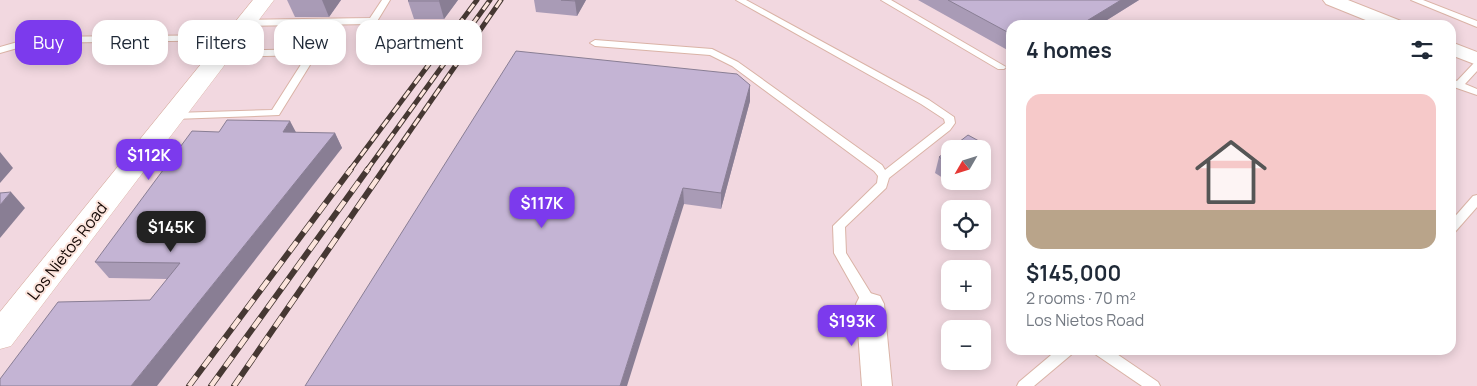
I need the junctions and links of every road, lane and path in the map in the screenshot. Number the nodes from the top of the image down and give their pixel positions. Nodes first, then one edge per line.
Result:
1 (264, 0) edge
2 (386, 0) edge
3 (740, 0) edge
4 (885, 0) edge
5 (1332, 0) edge
6 (1415, 0) edge
7 (248, 20) edge
8 (1382, 20) edge
9 (1477, 24) edge
10 (264, 34) edge
11 (178, 39) edge
12 (264, 43) edge
13 (595, 43) dead end
14 (0, 50) edge
15 (1456, 50) edge
16 (1477, 59) edge
17 (213, 65) edge
18 (1477, 65) edge
19 (1001, 67) dead end
20 (1456, 82) edge
21 (1456, 83) edge
22 (1477, 92) edge
23 (174, 116) junction
24 (884, 176) junction
25 (1477, 200) edge
26 (1456, 223) edge
27 (870, 304) joint
28 (0, 336) edge
29 (1061, 355) edge
30 (1107, 355) edge
31 (877, 386) edge
32 (1024, 386) edge
33 (1153, 386) edge

1 - 7 main road, Los Nietos Road
2 - 10 lane
3 - 24 lane
4 - 19 lane
5 - 8 street
6 - 9 lane
11 - 14 lane
12 - 23 lane
13 - 24 lane
15 - 16 street
17 - 23 main road, Los Nietos Road
18 - 20 lane
21 - 22 lane
23 - 28 main road, Los Nietos Road
24 - 27 lane
25 - 26 lane
27 - 31 street
29 - 32 lane
30 - 33 lane

